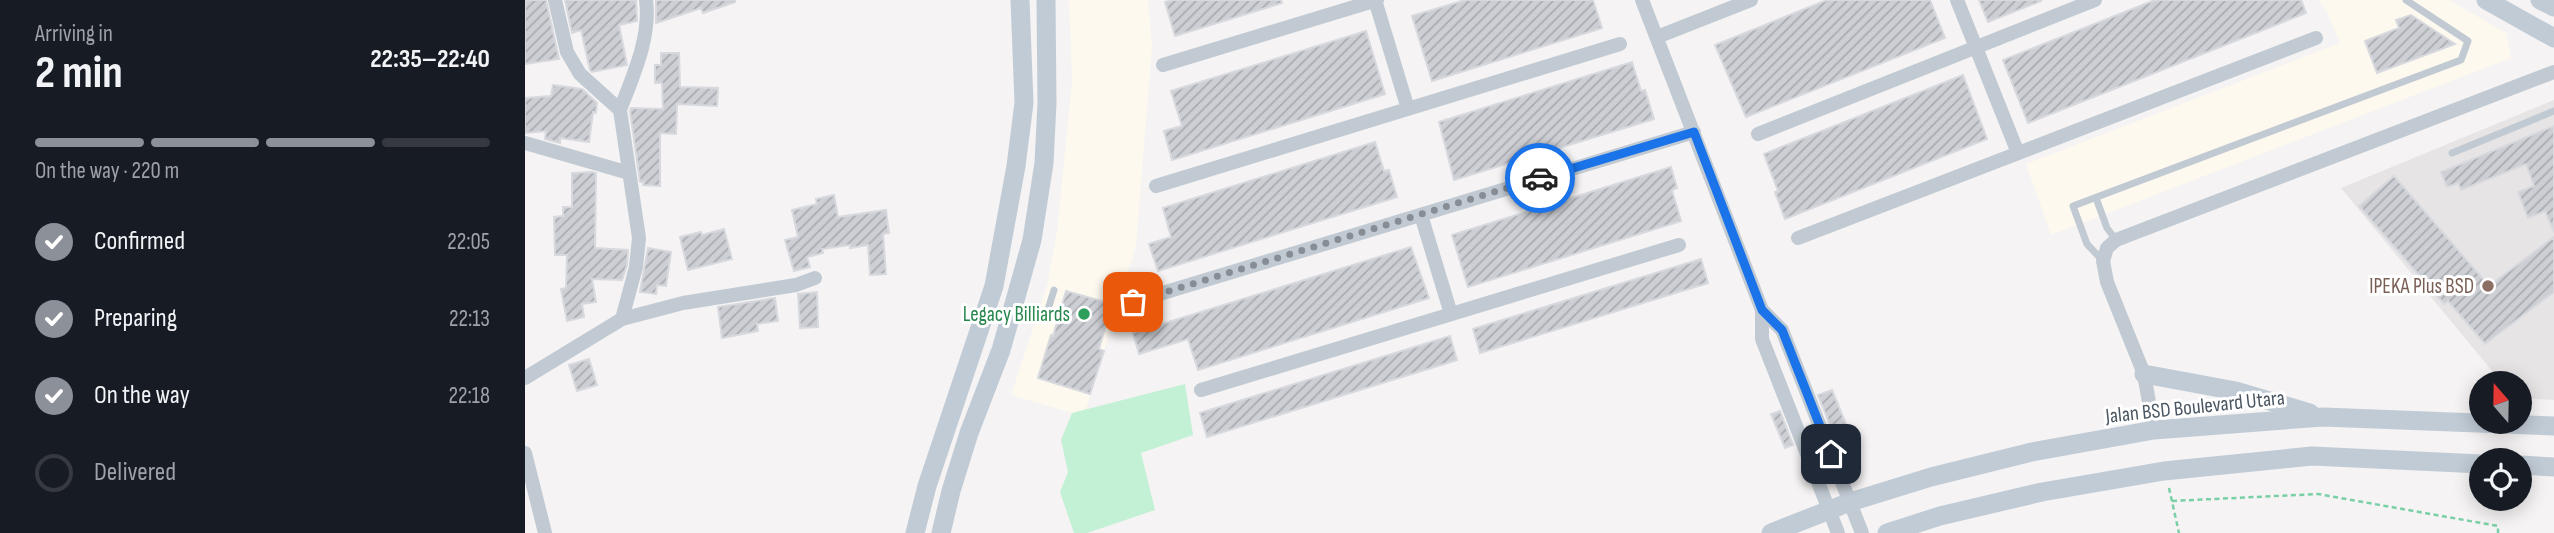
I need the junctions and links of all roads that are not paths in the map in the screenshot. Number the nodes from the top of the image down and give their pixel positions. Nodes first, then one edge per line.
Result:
1 (555, 0) edge
2 (646, 0) edge
3 (1375, 0) edge
4 (1642, 0) edge
5 (1751, 0) edge
6 (1957, 0) edge
7 (2095, 0) edge
8 (2486, 0) edge
9 (2540, 0) edge
10 (2409, 1) edge
11 (1046, 6) edge
12 (1020, 7) edge
13 (2554, 8) edge
14 (1657, 37) junction
15 (2316, 38) dead end
16 (2554, 38) edge
17 (1620, 44) dead end
18 (1976, 47) junction
19 (1163, 65) dead end
20 (2554, 72) edge
21 (1408, 109) junction
22 (619, 110) junction
23 (2554, 111) edge
24 (1694, 132) junction
25 (1758, 134) dead end
26 (525, 143) edge
27 (2018, 153) junction
28 (2452, 153) dead end
29 (629, 173) junction
30 (1156, 186) dead end
31 (2096, 198) junction
32 (1421, 215) junction
33 (1798, 238) dead end
34 (2116, 240) junction
35 (1679, 246) dead end
36 (2103, 261) junction
37 (815, 278) dead end
38 (1053, 290) dead end
39 (1133, 302) dead end
40 (1013, 310) junction
41 (1762, 310) junction
42 (1451, 314) junction
43 (622, 319) junction
44 (1799, 372) junction
45 (2144, 374) junction
46 (525, 378) edge
47 (1778, 380) junction
48 (1201, 390) dead end
49 (2323, 417) junction
50 (2554, 426) edge
51 (2154, 430) junction
52 (525, 453) edge
53 (2469, 463) edge
54 (2532, 466) edge
55 (2554, 467) edge
56 (1850, 502) junction
57 (1829, 511) junction
58 (545, 533) edge
59 (915, 533) edge
60 (941, 533) edge
61 (1771, 533) edge
62 (1838, 533) edge
63 (1862, 533) edge
64 (1887, 533) edge

1 - 22 street
2 - 22 street
3 - 19 street
3 - 21 street
4 - 14 street
5 - 14 street
6 - 18 street
7 - 18 street
8 - 16 main road
9 - 13 main road
10 - 31 lane
11 - 12 main road
11 - 40 main road
12 - 59 main road
14 - 24 street
15 - 27 street
17 - 21 street
18 - 25 street
18 - 27 street
20 - 34 street
21 - 30 street
22 - 29 street
23 - 28 lane
24 - 32 street
24 - 41 street
26 - 29 street
27 - 33 street
29 - 43 street
31 - 34 lane
31 - 36 lane
32 - 39 street
32 - 42 street
34 - 36 street
35 - 42 street
36 - 45 street
37 - 43 street
38 - 40 lane
40 - 60 main road
41 - 44 street
41 - 47 street
42 - 48 street
43 - 46 street
44 - 47 street
44 - 56 street
45 - 49 main road
45 - 51 street
47 - 57 street
49 - 50 main road, Jalan BSD Boulevard Utara
49 - 51 main road, Jalan BSD Boulevard Utara
51 - 56 main road, Jalan BSD Boulevard Utara
52 - 58 street
53 - 64 main road
54 - 55 main road
56 - 57 main road, Jalan BSD Boulevard Utara
56 - 63 street
57 - 61 main road, Jalan BSD Boulevard Utara
57 - 62 street

